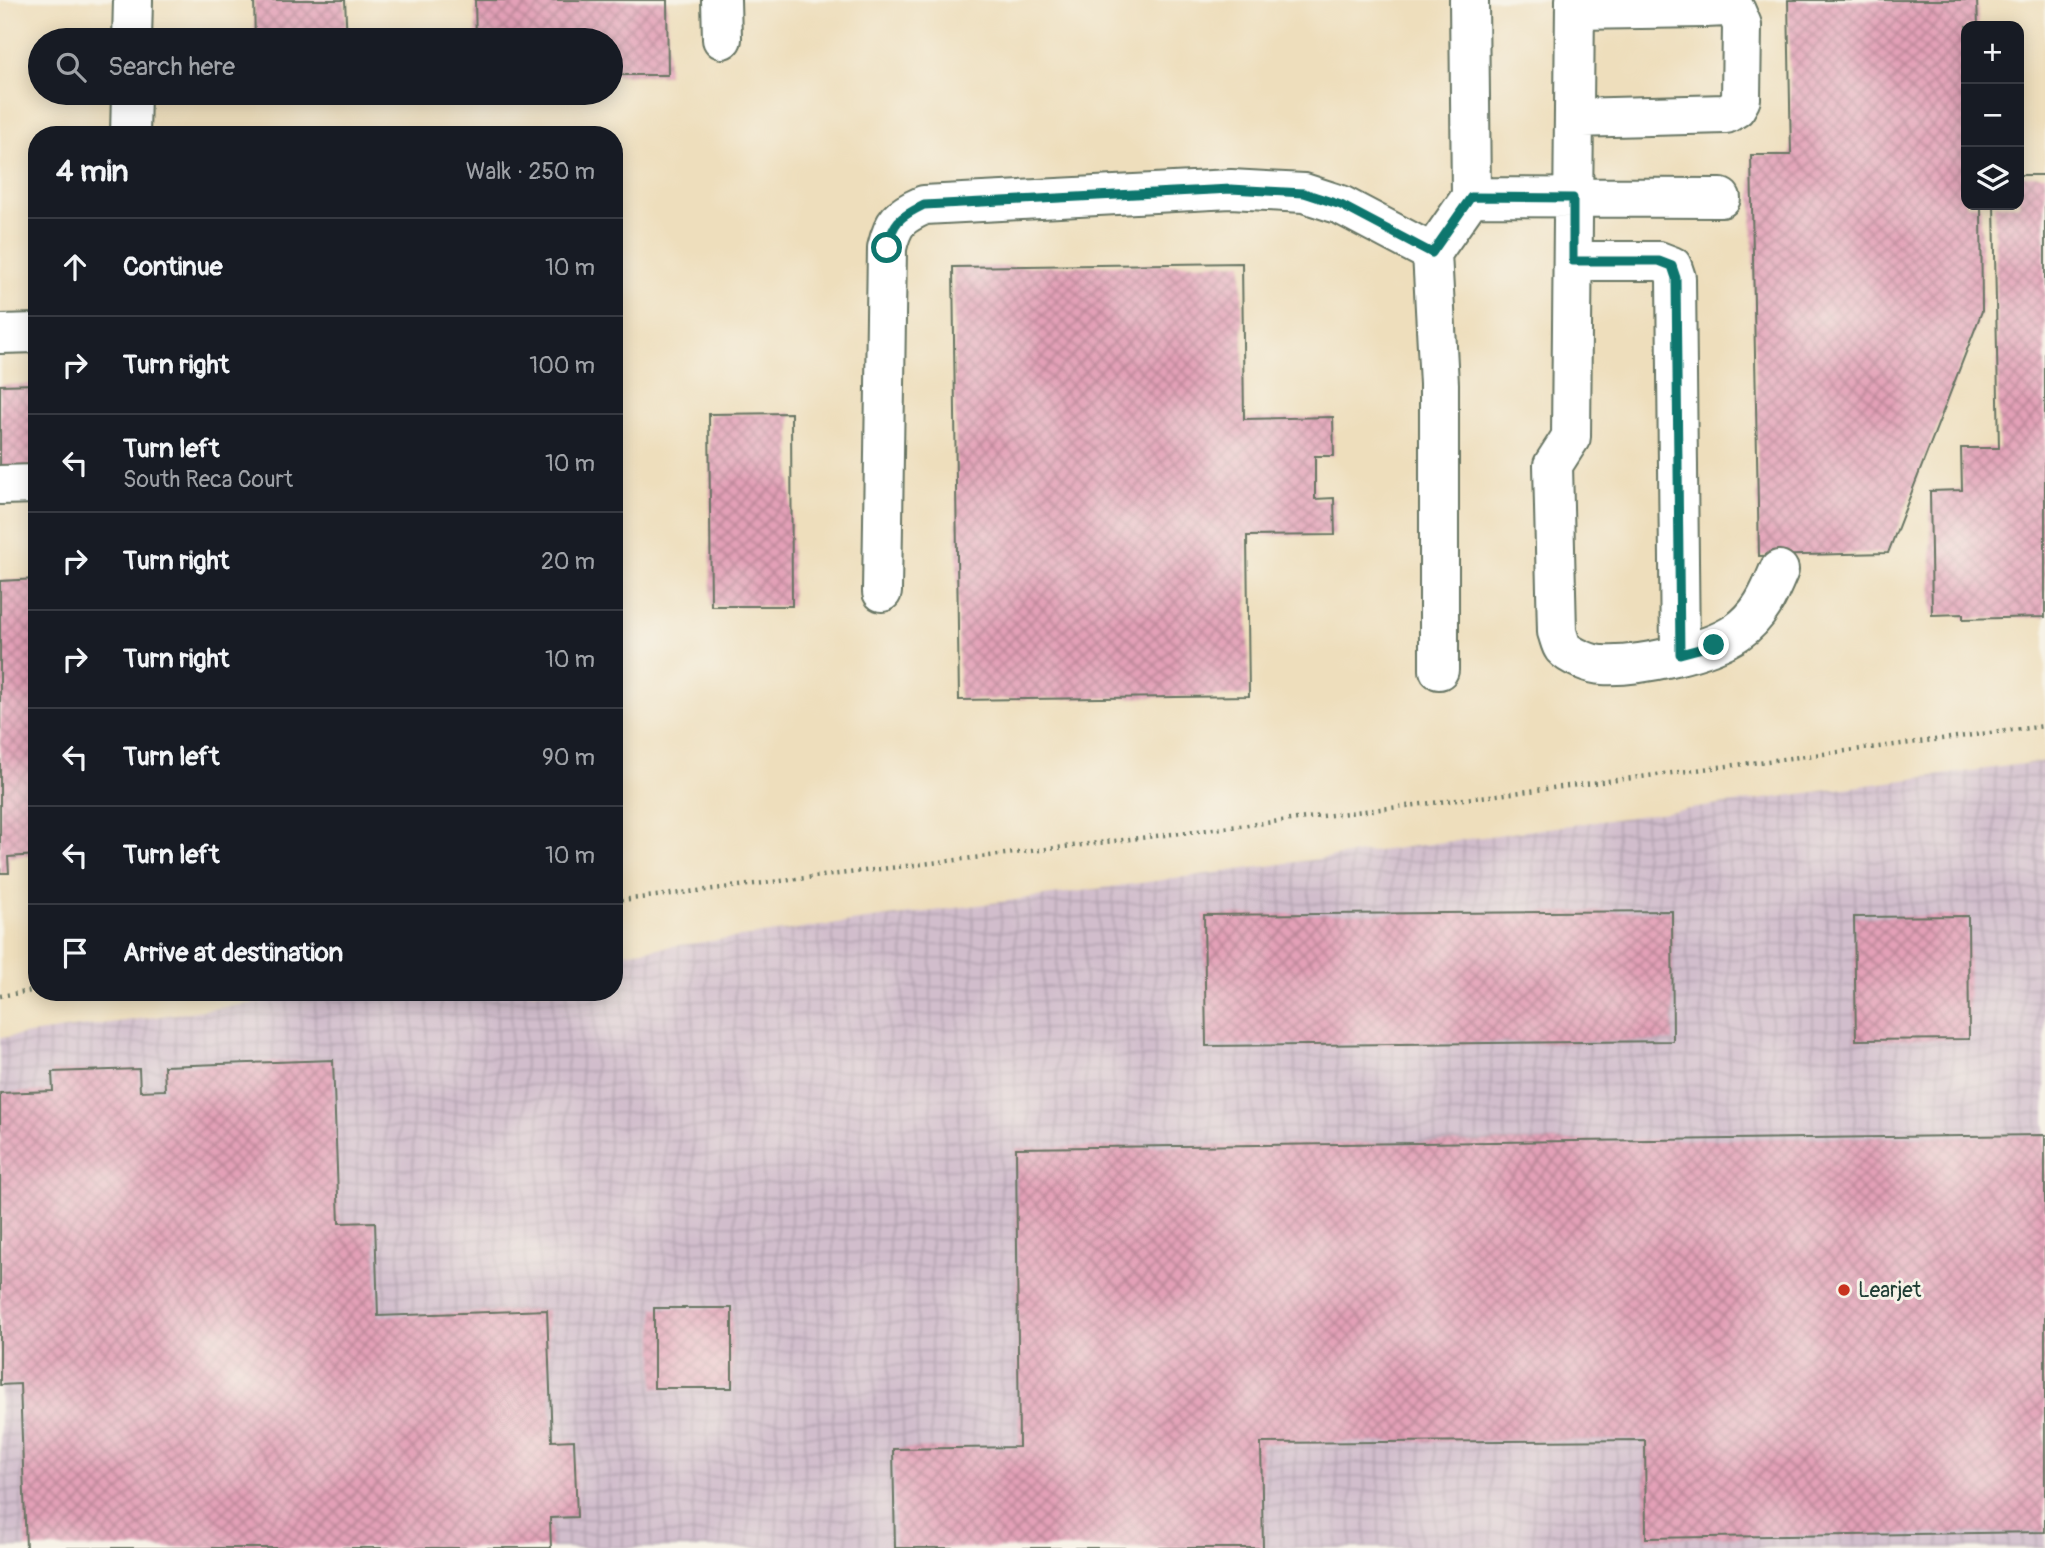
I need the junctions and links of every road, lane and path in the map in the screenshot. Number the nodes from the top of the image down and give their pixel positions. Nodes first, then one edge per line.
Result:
1 (133, 0) edge
2 (721, 0) edge
3 (1469, 0) edge
4 (1705, 4) edge
5 (1575, 5) edge
6 (132, 28) edge
7 (722, 39) dead end
8 (131, 105) edge
9 (1574, 118) junction
10 (130, 126) edge
11 (1471, 197) junction
12 (1573, 198) junction
13 (1721, 198) dead end
14 (1432, 253) junction
15 (1573, 261) junction
16 (28, 333) edge
17 (0, 334) edge
18 (28, 484) edge
19 (0, 485) edge
20 (1779, 570) dead end
21 (882, 592) dead end
22 (1680, 654) junction
23 (1439, 670) dead end
24 (2045, 726) edge
25 (623, 900) edge
26 (28, 991) edge
27 (0, 996) edge

1 - 6 street
2 - 7 street
3 - 11 street
4 - 5 street
4 - 9 street
5 - 9 street
8 - 10 street
9 - 12 street
11 - 12 street
11 - 14 street
12 - 13 street
12 - 15 street
14 - 21 street
14 - 23 street
15 - 22 street
15 - 22 street
16 - 17 street
18 - 19 street
20 - 22 street
24 - 25 path
26 - 27 path

